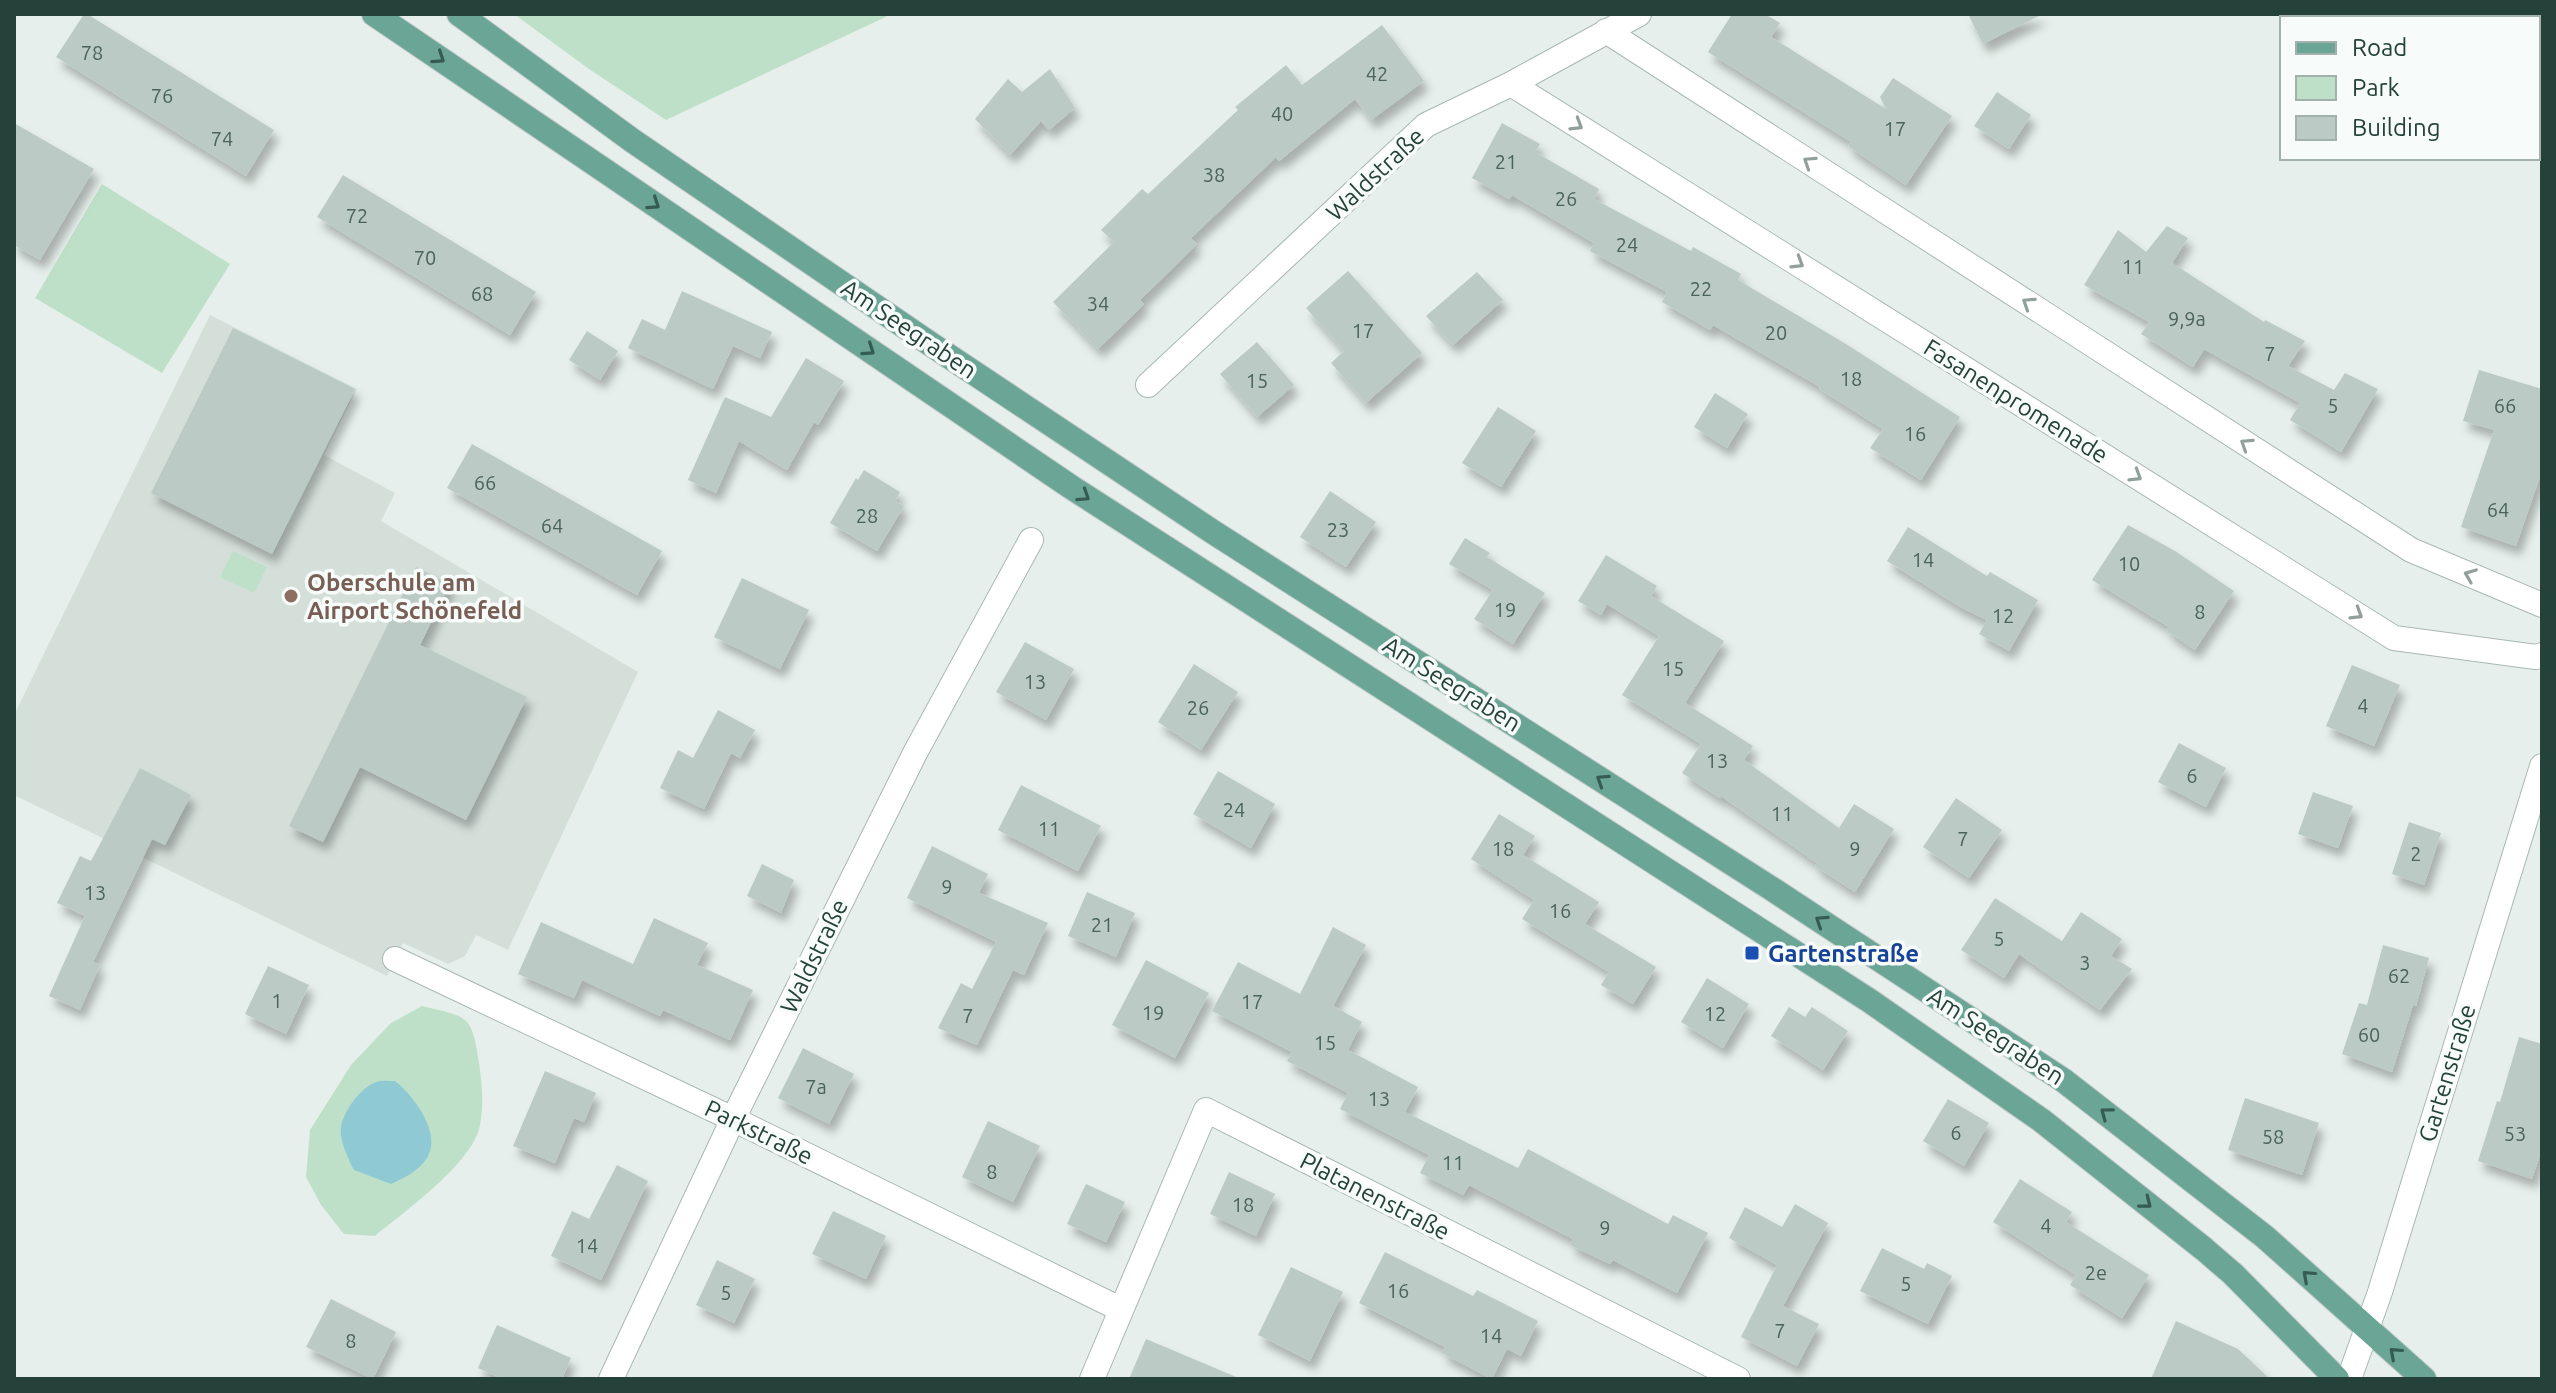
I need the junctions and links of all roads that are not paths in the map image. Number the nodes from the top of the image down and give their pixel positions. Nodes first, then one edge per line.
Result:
1 (374, 14) edge
2 (459, 14) edge
3 (1639, 14) edge
4 (1606, 31) junction
5 (1511, 84) junction
6 (1148, 385) dead end
7 (1031, 540) dead end
8 (2542, 605) edge
9 (2542, 655) edge
10 (2542, 766) edge
11 (395, 959) dead end
12 (733, 1119) junction
13 (1120, 1309) junction
14 (2367, 1328) junction
15 (611, 1379) edge
16 (1092, 1379) edge
17 (1738, 1379) edge
18 (2337, 1379) edge
19 (2349, 1379) edge
20 (2424, 1379) edge

1 -> 18 main road, Am Seegraben
14 -> 2 main road, Am Seegraben
3 - 4 street, Waldstraße
4 - 5 street, Waldstraße
8 -> 4 street
5 - 6 street, Waldstraße
5 -> 9 street, Fasanenpromenade
7 - 12 street, Waldstraße
10 - 14 street, Gartenstraße
11 - 12 street, Parkstraße
12 - 13 street, Parkstraße
12 - 15 street, Waldstraße
13 - 16 street
13 - 17 street, Platanenstraße
14 - 19 street, Gartenstraße
20 -> 14 main road, Am Seegraben

